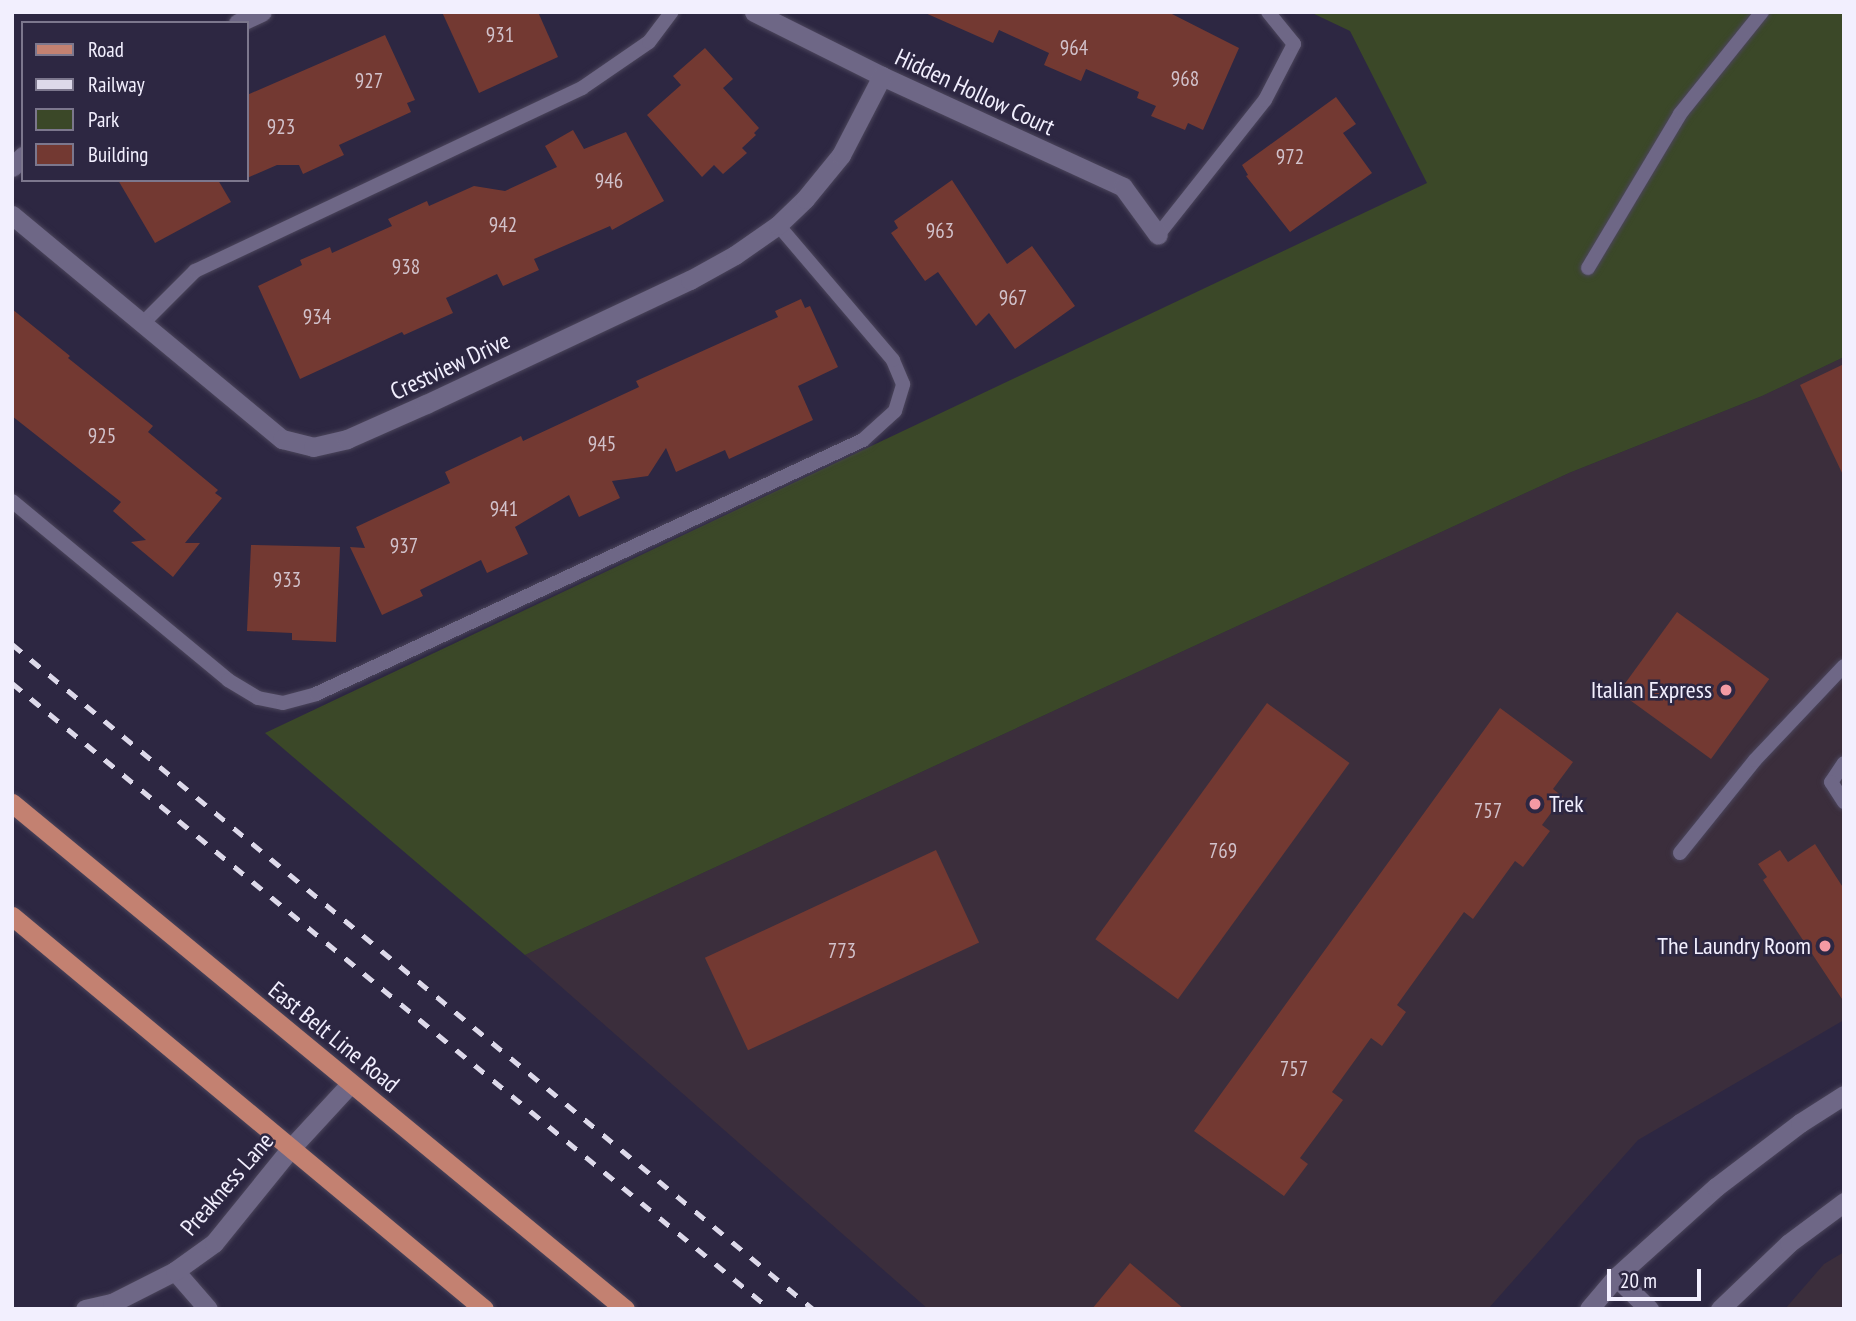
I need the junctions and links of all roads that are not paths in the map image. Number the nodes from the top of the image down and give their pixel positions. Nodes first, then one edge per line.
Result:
1 (261, 12) edge
2 (672, 12) edge
3 (754, 12) edge
4 (1268, 12) edge
5 (1762, 12) edge
6 (242, 21) edge
7 (882, 76) junction
8 (12, 215) edge
9 (778, 225) junction
10 (1158, 235) joint
11 (1588, 268) dead end
12 (142, 324) junction
13 (12, 501) edge
14 (1844, 666) edge
15 (1844, 763) edge
16 (1844, 802) edge
17 (12, 803) edge
18 (1680, 853) dead end
19 (12, 916) edge
20 (351, 1083) junction
21 (1844, 1095) edge
22 (291, 1148) junction
23 (1844, 1202) edge
24 (175, 1272) junction
25 (1616, 1277) junction
26 (85, 1309) edge
27 (208, 1309) edge
28 (484, 1309) edge
29 (625, 1309) edge
30 (1589, 1309) edge
31 (1648, 1309) edge
32 (1720, 1309) edge

1 - 6 street
2 - 12 lane
3 - 7 street, Hidden Hollow Court
4 - 10 lane
5 - 11 lane
7 - 9 street, Crestview Drive
7 - 10 street, Hidden Hollow Court
8 - 12 street, Crestview Drive
9 - 12 street, Crestview Drive
9 - 13 lane
14 - 18 lane
15 - 16 lane
17 - 20 main road, East Belt Line Road
19 - 22 main road
20 - 22 street, Preakness Lane
20 - 29 main road, East Belt Line Road
21 - 25 street
22 - 24 street, Preakness Lane
22 - 28 main road
23 - 32 street
24 - 26 street, Preakness Lane
24 - 27 street
25 - 30 street
25 - 31 street

